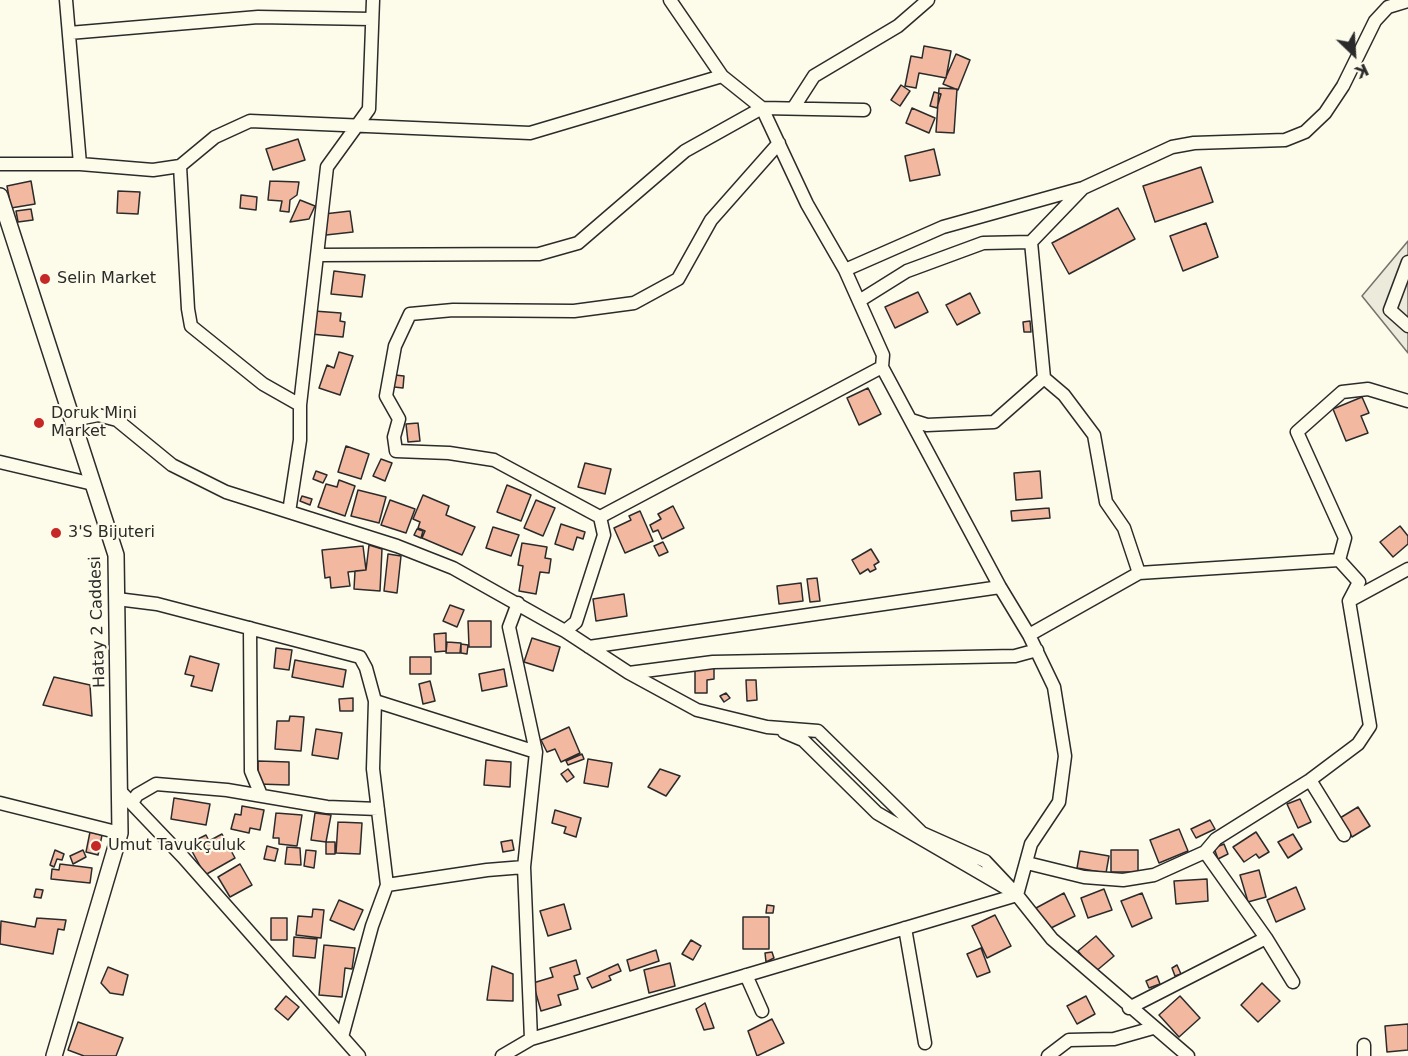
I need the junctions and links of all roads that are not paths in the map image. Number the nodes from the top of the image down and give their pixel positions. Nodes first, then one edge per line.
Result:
1 (66, 0) edge
2 (373, 0) edge
3 (670, 0) edge
4 (928, 0) edge
5 (1408, 1) edge
6 (371, 19) junction
7 (69, 33) junction
8 (722, 76) junction
9 (794, 107) junction
10 (762, 108) junction
11 (864, 110) dead end
12 (360, 123) junction
13 (778, 143) junction
14 (0, 164) edge
15 (80, 164) junction
16 (180, 166) junction
17 (1083, 188) junction
18 (0, 196) edge
19 (1030, 242) junction
20 (318, 255) junction
21 (1408, 262) edge
22 (845, 270) junction
23 (859, 301) junction
24 (1408, 326) edge
25 (882, 368) junction
26 (1044, 378) junction
27 (1408, 401) edge
28 (300, 405) junction
29 (73, 420) junction
30 (911, 420) junction
31 (0, 462) edge
32 (93, 484) junction
33 (288, 512) junction
34 (600, 517) junction
35 (1339, 560) junction
36 (1408, 569) edge
37 (1139, 573) junction
38 (1000, 587) junction
39 (117, 599) junction
40 (1350, 601) junction
41 (518, 603) junction
42 (250, 627) junction
43 (565, 631) junction
44 (1029, 635) junction
45 (589, 647) junction
46 (1037, 650) junction
47 (629, 673) junction
48 (375, 701) junction
49 (536, 752) junction
50 (1310, 780) junction
51 (119, 790) junction
52 (261, 795) junction
53 (0, 803) edge
54 (132, 803) junction
55 (378, 809) junction
56 (120, 833) junction
57 (1344, 836) dead end
58 (1205, 852) junction
59 (1027, 863) junction
60 (524, 867) junction
61 (387, 885) junction
62 (1017, 895) junction
63 (905, 928) junction
64 (1266, 938) junction
65 (746, 975) junction
66 (1293, 982) dead end
67 (1130, 1008) junction
68 (762, 1011) dead end
69 (1153, 1028) junction
70 (342, 1036) junction
71 (531, 1039) junction
72 (925, 1042) dead end
73 (54, 1056) edge
74 (359, 1056) edge
75 (502, 1056) edge
76 (1048, 1056) edge
77 (1188, 1056) edge

1 - 7 street
2 - 6 street
3 - 8 street
4 - 9 street
5 - 17 street
6 - 7 street
6 - 12 street
7 - 15 street
8 - 10 street
8 - 12 street
9 - 10 street
9 - 11 street
10 - 13 street
10 - 20 street
12 - 16 street
12 - 20 street
13 - 22 street
13 - 34 street
14 - 15 street
15 - 16 street
16 - 28 street
17 - 19 street
17 - 22 street
18 - 29 street, Hatay 2 Caddesi
19 - 23 street
19 - 26 street
20 - 28 street
21 - 24 street
22 - 23 street
23 - 25 street
25 - 30 street
25 - 34 street
26 - 30 street
26 - 37 street
27 - 35 street
28 - 33 street
29 - 32 street, Hatay 2 Caddesi
29 - 33 street
30 - 38 street
31 - 32 street
32 - 39 street, Hatay 2 Caddesi
33 - 41 street
34 - 43 street
35 - 37 street
35 - 40 street
36 - 40 street
37 - 44 street
38 - 44 street
38 - 45 street
39 - 42 street
39 - 51 street, Hatay 2 Caddesi
40 - 50 street
41 - 43 street
41 - 49 street
42 - 48 street
42 - 52 street
43 - 45 street
44 - 46 street
45 - 47 street
46 - 47 street
46 - 59 street
47 - 62 street
47 - 62 street
48 - 49 street
48 - 55 street
49 - 60 street
50 - 57 street
50 - 58 street
51 - 54 street
51 - 56 street, Hatay 2 Caddesi
52 - 54 street
52 - 55 street
53 - 56 street
54 - 70 street
55 - 61 street
56 - 73 street, Hatay 2 Caddesi
58 - 59 street
58 - 64 street
59 - 62 street
60 - 61 street
60 - 71 street
61 - 70 street
62 - 63 street
62 - 67 street
63 - 65 street
63 - 72 street
64 - 66 street
64 - 67 street
65 - 68 street
65 - 71 street
67 - 69 street
69 - 76 street
69 - 77 street
70 - 74 street
71 - 75 street

